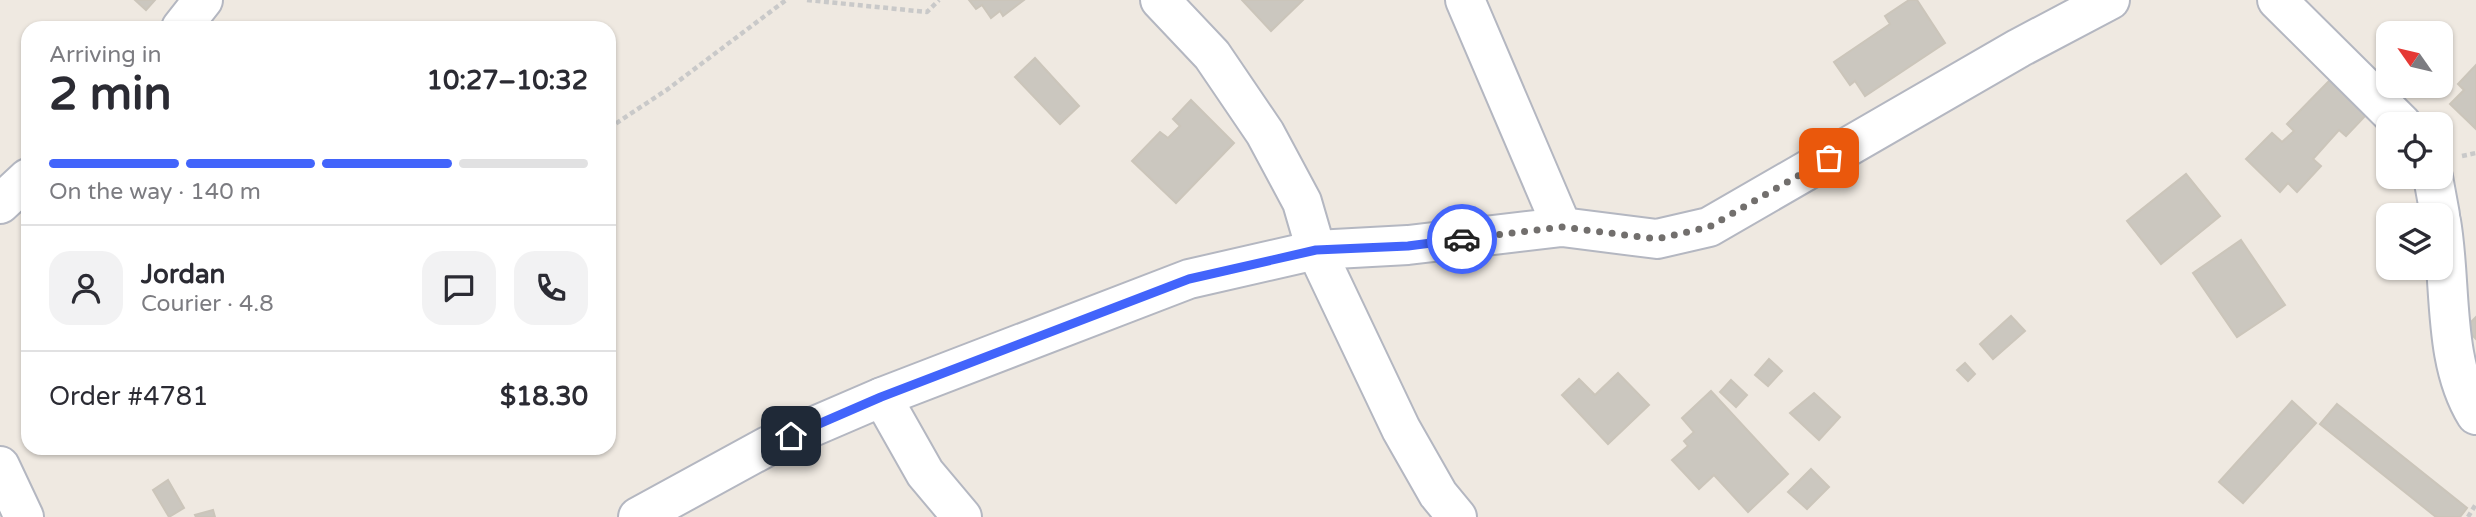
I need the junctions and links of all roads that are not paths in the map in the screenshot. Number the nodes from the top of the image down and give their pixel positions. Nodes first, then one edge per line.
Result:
1 (203, 0) edge
2 (1160, 0) edge
3 (1465, 0) edge
4 (2110, 0) edge
5 (2277, 0) edge
6 (186, 21) edge
7 (2390, 112) edge
8 (21, 184) edge
9 (0, 204) edge
10 (1562, 227) junction
11 (1316, 250) junction
12 (2447, 280) edge
13 (881, 397) junction
14 (2476, 415) edge
15 (0, 466) edge
16 (24, 517) edge
17 (638, 517) edge
18 (962, 517) edge
19 (1457, 517) edge

1 - 6 street
2 - 11 street
3 - 10 street
4 - 10 street
5 - 7 street
8 - 9 street
10 - 11 street
11 - 13 street
11 - 19 street
12 - 14 street
13 - 17 street
13 - 18 street
15 - 16 street

